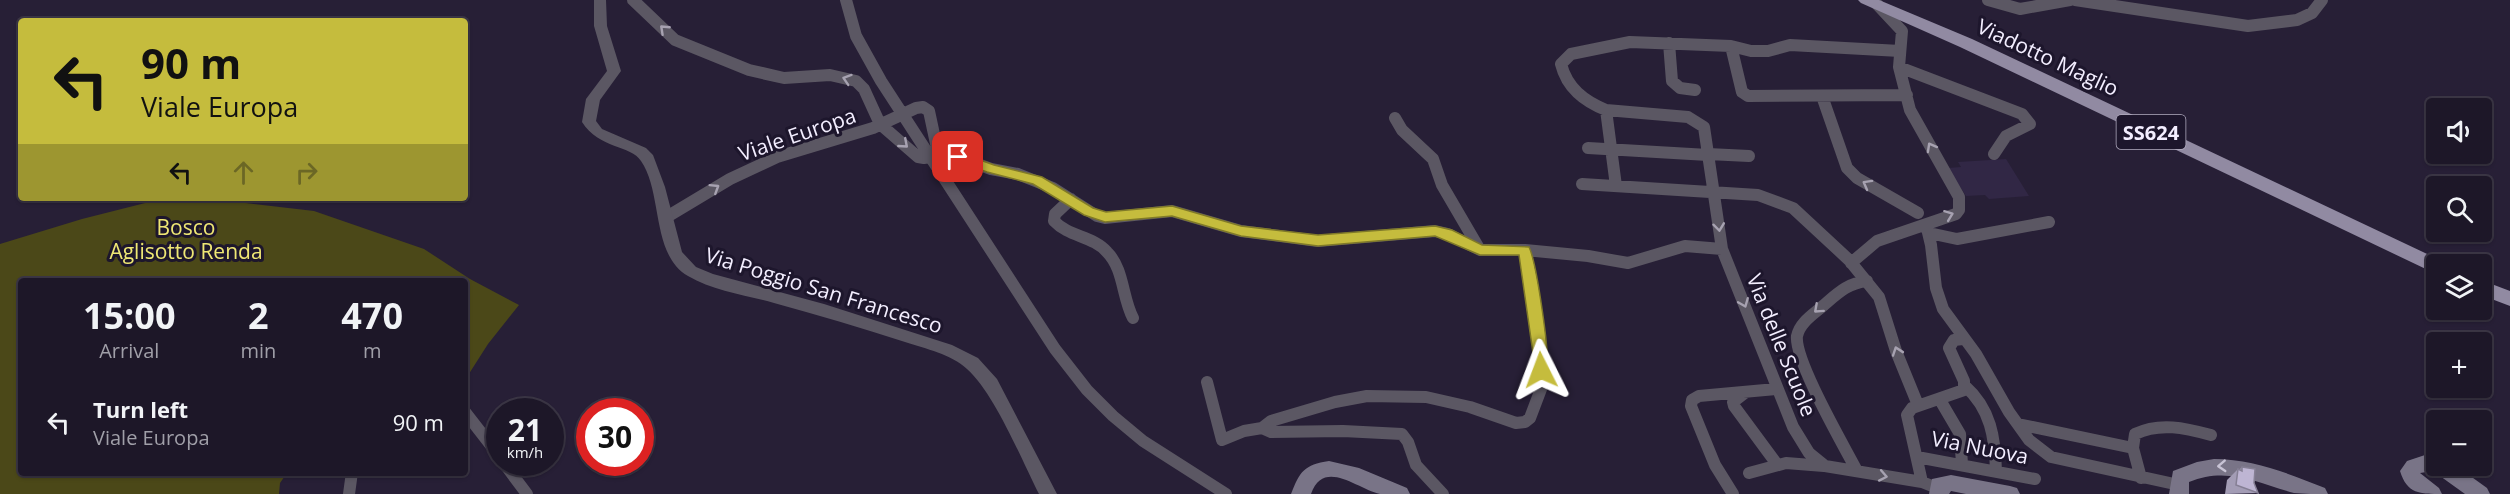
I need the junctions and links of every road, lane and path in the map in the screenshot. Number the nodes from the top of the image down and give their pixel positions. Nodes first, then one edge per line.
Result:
1 (600, 0) edge
2 (633, 0) edge
3 (846, 0) edge
4 (1866, 0) edge
5 (1873, 0) edge
6 (1988, 0) edge
7 (2070, 0) edge
8 (2075, 0) edge
9 (2322, 0) edge
10 (1669, 43) junction
11 (1731, 46) junction
12 (1900, 51) junction
13 (1899, 67) junction
14 (1695, 90) dead end
15 (1907, 95) junction
16 (1822, 96) junction
17 (1606, 110) junction
18 (1395, 118) dead end
19 (886, 121) junction
20 (1588, 148) dead end
21 (1611, 149) junction
22 (1994, 153) dead end
23 (1708, 154) junction
24 (934, 155) junction
25 (1749, 156) dead end
26 (1582, 184) dead end
27 (1616, 186) junction
28 (1715, 192) junction
29 (1071, 199) junction
30 (665, 218) junction
31 (1925, 222) junction
32 (2049, 222) dead end
33 (1722, 249) junction
34 (1480, 250) junction
35 (1525, 250) junction
36 (2426, 261) edge
37 (1851, 263) junction
38 (1867, 281) junction
39 (2492, 292) edge
40 (2510, 299) edge
41 (1133, 318) dead end
42 (1963, 339) junction
43 (1207, 382) dead end
44 (1965, 386) junction
45 (1776, 388) junction
46 (1746, 392) junction
47 (1940, 400) junction
48 (1918, 405) junction
49 (468, 416) edge
50 (2018, 424) junction
51 (1263, 428) junction
52 (2211, 435) dead end
53 (486, 439) edge
54 (2133, 448) junction
55 (1917, 457) junction
56 (1776, 463) junction
57 (2426, 463) edge
58 (1962, 464) junction
59 (1825, 466) junction
60 (1857, 471) junction
61 (1996, 471) junction
62 (1749, 473) dead end
63 (351, 476) edge
64 (514, 476) edge
65 (2455, 476) edge
66 (2141, 478) junction
67 (2035, 479) dead end
68 (1933, 488) edge
69 (2179, 490) edge
70 (2428, 493) edge
71 (349, 494) edge
72 (527, 494) edge
73 (1048, 494) edge
74 (1226, 494) edge
75 (1301, 494) edge
76 (1400, 494) edge
77 (1443, 494) edge
78 (1733, 494) edge
79 (2010, 494) edge
80 (2318, 494) edge
81 (2480, 494) edge

1 - 30 street, Via Poggio San Francesco
19 -> 2 street
3 - 24 street
4 - 36 main road, Viadotto Maglio / SS624
5 - 12 street
6 - 7 street
8 - 9 street
10 - 11 street
10 - 14 street
10 - 17 street
11 - 12 street
11 - 16 street
12 - 13 street
13 - 15 street
13 - 22 street
15 - 16 street
31 -> 15 street
31 -> 16 street
17 - 21 street
17 - 23 street, Via delle Scuole
18 - 34 street
19 -> 24 street
19 - 24 street, Viale Europa
30 -> 19 street, Viale Europa
20 - 21 street
21 - 23 street
21 - 27 street
23 - 25 street
23 - 28 street, Via delle Scuole
24 - 29 street
24 - 74 street
26 - 27 street
27 - 28 street
28 -> 33 street, Via delle Scuole
28 - 37 street
29 - 34 street
29 - 41 street
30 - 73 street, Via Poggio San Francesco
31 - 32 street
31 - 37 street
31 - 42 street
33 - 35 street
33 -> 45 street, Via delle Scuole
34 - 35 street
35 - 51 street
37 - 38 street
48 -> 38 street
38 -> 60 street
39 - 40 main road
42 - 44 street
42 - 50 street
43 - 51 street
44 - 47 street
44 - 61 street
45 - 46 street
45 - 59 street, Via delle Scuole
46 - 56 street
46 - 78 street
47 - 48 street
47 - 58 street
48 - 55 street
49 - 53 street
50 - 54 street
50 - 66 street
51 - 77 street
52 - 54 street
54 - 66 street
55 - 58 street, Via Nuova
55 - 68 street
56 - 59 street
56 - 62 street
57 - 70 main road
58 - 61 street, Via Nuova
59 - 60 street
60 -> 68 street
61 - 67 street, Via Nuova
63 - 71 street
64 - 72 street
65 - 81 main road
66 - 69 street
68 - 79 main road
80 -> 69 main road
75 - 76 main road

